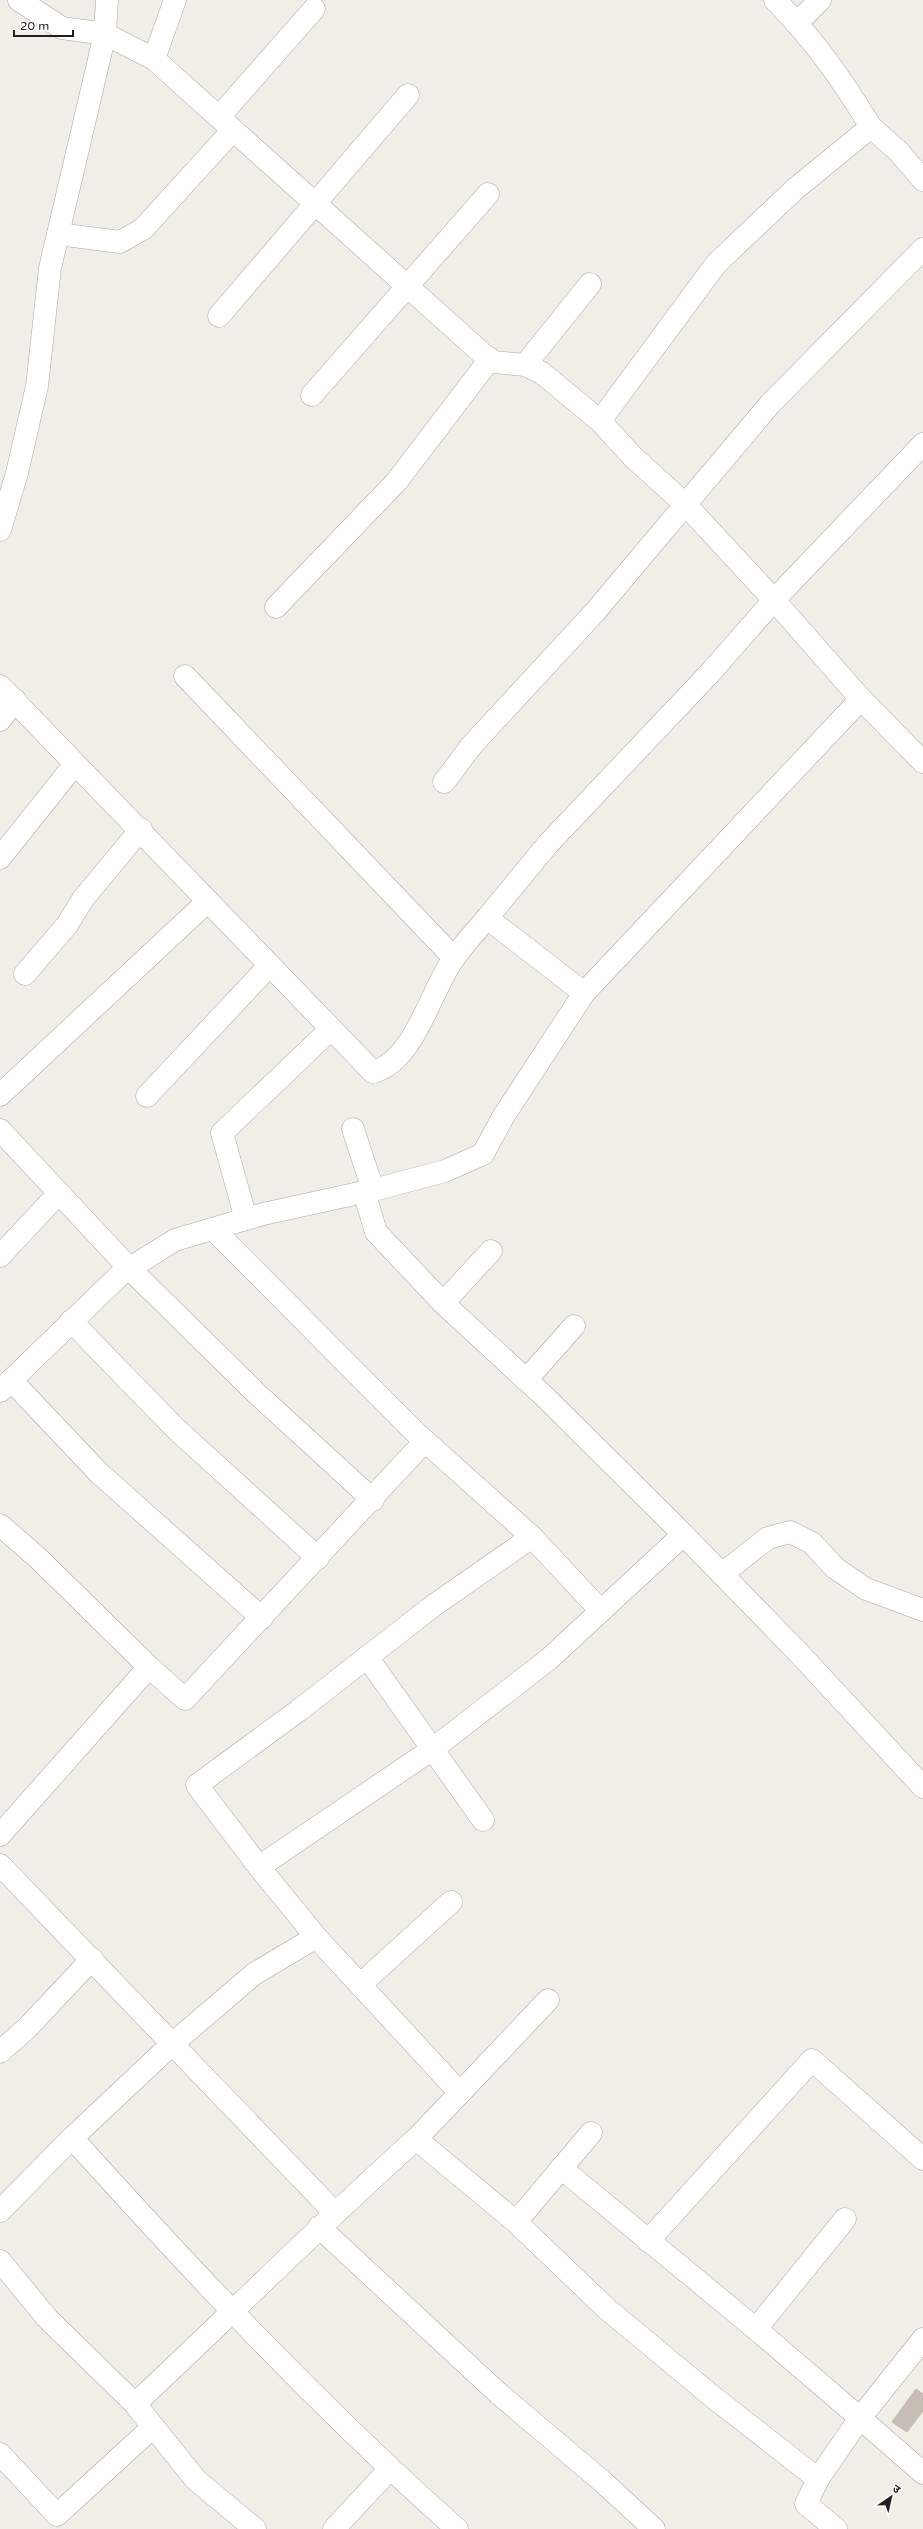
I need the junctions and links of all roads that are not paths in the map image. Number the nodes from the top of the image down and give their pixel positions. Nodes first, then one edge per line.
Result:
1 (20, 0) edge
2 (107, 0) edge
3 (175, 0) edge
4 (775, 0) edge
5 (820, 0) edge
6 (314, 9) dead end
7 (797, 22) junction
8 (105, 34) junction
9 (154, 59) junction
10 (408, 94) dead end
11 (226, 124) junction
12 (871, 127) junction
13 (923, 180) edge
14 (488, 194) dead end
15 (315, 203) junction
16 (58, 234) junction
17 (923, 249) edge
18 (590, 284) dead end
19 (407, 287) junction
20 (219, 316) dead end
21 (490, 359) junction
22 (525, 365) junction
23 (312, 395) dead end
24 (600, 421) junction
25 (923, 444) edge
26 (686, 505) junction
27 (0, 530) edge
28 (774, 600) junction
29 (276, 607) dead end
30 (185, 676) dead end
31 (8, 693) edge
32 (861, 699) junction
33 (0, 720) edge
34 (923, 762) edge
35 (74, 764) junction
36 (444, 782) dead end
37 (141, 829) junction
38 (0, 858) edge
39 (208, 901) junction
40 (487, 918) junction
41 (454, 958) junction
42 (269, 966) junction
43 (25, 974) dead end
44 (584, 993) junction
45 (331, 1029) junction
46 (0, 1095) edge
47 (147, 1096) dead end
48 (353, 1129) dead end
49 (0, 1130) edge
50 (368, 1191) junction
51 (59, 1193) junction
52 (246, 1219) junction
53 (213, 1229) junction
54 (491, 1251) dead end
55 (0, 1256) edge
56 (129, 1268) junction
57 (443, 1303) junction
58 (71, 1321) junction
59 (574, 1326) dead end
60 (526, 1380) junction
61 (5, 1385) edge
62 (425, 1441) junction
63 (373, 1500) junction
64 (0, 1525) edge
65 (683, 1535) junction
66 (532, 1537) junction
67 (318, 1558) junction
68 (722, 1574) junction
69 (923, 1610) edge
70 (601, 1611) junction
71 (262, 1618) junction
72 (367, 1657) junction
73 (149, 1667) junction
74 (434, 1748) junction
75 (923, 1787) edge
76 (484, 1820) dead end
77 (0, 1835) edge
78 (0, 1865) edge
79 (259, 1867) junction
80 (451, 1902) dead end
81 (316, 1937) junction
82 (92, 1959) junction
83 (361, 1984) junction
84 (548, 2000) dead end
85 (171, 2045) junction
86 (0, 2052) edge
87 (460, 2093) junction
88 (591, 2133) dead end
89 (72, 2138) junction
90 (416, 2139) junction
91 (923, 2159) edge
92 (561, 2168) junction
93 (0, 2211) edge
94 (846, 2219) dead end
95 (326, 2220) junction
96 (516, 2222) junction
97 (648, 2241) junction
98 (0, 2262) edge
99 (234, 2311) junction
100 (756, 2329) junction
101 (923, 2339) edge
102 (135, 2404) junction
103 (860, 2418) junction
104 (153, 2427) junction
105 (0, 2454) edge
106 (390, 2470) junction
107 (923, 2473) edge
108 (818, 2479) junction
109 (255, 2529) edge
110 (334, 2529) edge
111 (457, 2529) edge
112 (654, 2529) edge
113 (836, 2529) edge

1 - 8 street
2 - 8 street
3 - 9 street
4 - 7 street
5 - 7 street
6 - 11 street
7 - 12 street
8 - 9 street
8 - 16 street
9 - 11 street
10 - 15 street
11 - 15 street
11 - 16 street
12 - 13 street
12 - 24 street
14 - 19 street
15 - 19 street
15 - 20 street
16 - 27 street
17 - 26 street
18 - 22 street
19 - 21 street
19 - 23 street
21 - 22 street
21 - 29 street
22 - 24 street
24 - 26 street
25 - 28 street
26 - 28 street
26 - 36 street
28 - 32 street
28 - 40 street
30 - 41 street
31 - 33 street
31 - 35 street
32 - 34 street
32 - 44 street
35 - 37 street
35 - 38 street
37 - 39 street
37 - 43 street
39 - 42 street
39 - 46 street
40 - 41 street
40 - 44 street
41 - 45 street
42 - 45 street
42 - 47 street
44 - 50 street
45 - 52 street
48 - 50 street
49 - 51 street
50 - 52 street
50 - 57 street
51 - 55 street
51 - 56 street
52 - 53 street
53 - 56 street
53 - 62 street
54 - 57 street
56 - 58 street
56 - 63 street
57 - 60 street
58 - 61 street
58 - 67 street
59 - 60 street
60 - 65 street
61 - 71 street
62 - 63 street
62 - 66 street
63 - 67 street
64 - 73 street
65 - 68 street
65 - 70 street
66 - 70 street
66 - 72 street
67 - 71 street
68 - 69 street
68 - 75 street
70 - 74 street
71 - 73 street
72 - 74 street
72 - 79 street
73 - 77 street
74 - 76 street
74 - 79 street
78 - 82 street
79 - 81 street
80 - 83 street
81 - 83 street
81 - 85 street
82 - 85 street
82 - 86 street
83 - 87 street
84 - 87 street
85 - 89 street
85 - 95 street
87 - 90 street
88 - 92 street
89 - 93 street
89 - 99 street
90 - 95 street
90 - 96 street
91 - 97 street
92 - 96 street
92 - 97 street
94 - 100 street
95 - 99 street
95 - 112 street
96 - 108 street
97 - 100 street
98 - 102 street
99 - 102 street
99 - 106 street
100 - 103 street
101 - 103 street
102 - 104 street
103 - 107 street
103 - 108 street
104 - 105 street
104 - 109 street
106 - 110 street
106 - 111 street
108 - 113 street

